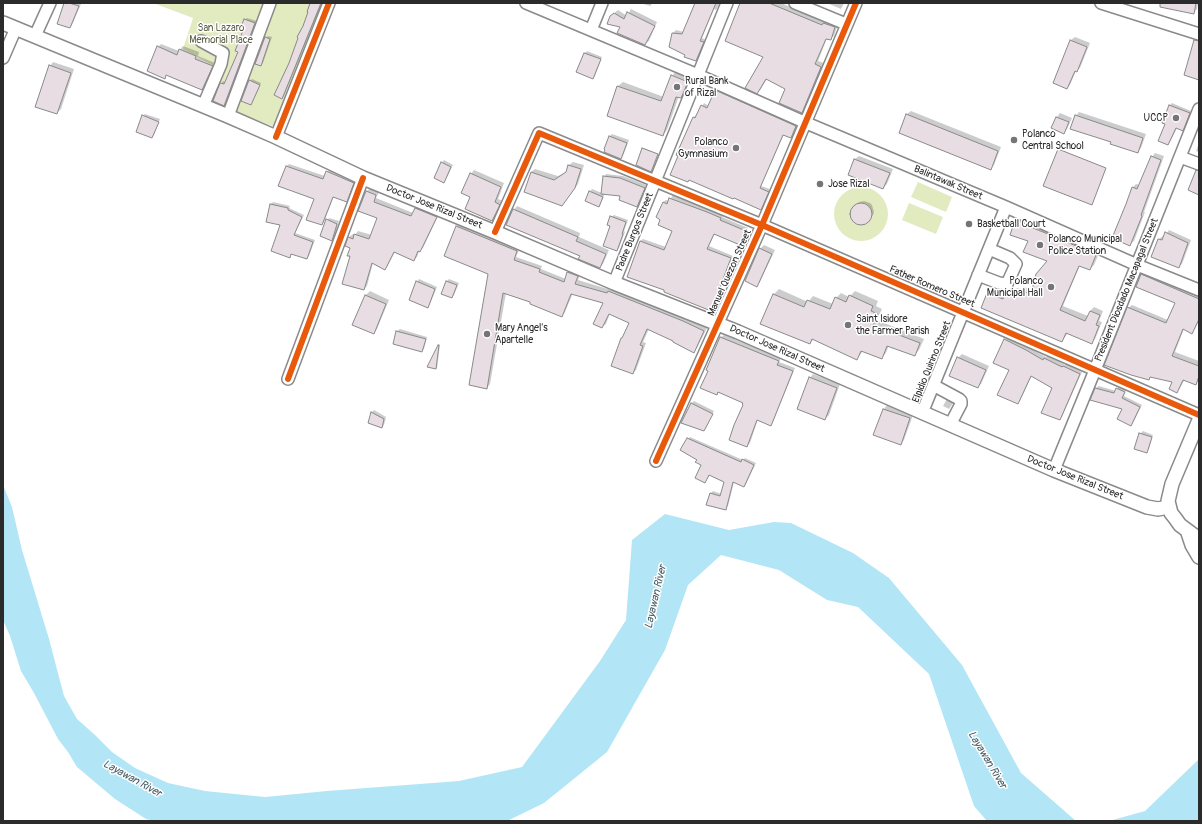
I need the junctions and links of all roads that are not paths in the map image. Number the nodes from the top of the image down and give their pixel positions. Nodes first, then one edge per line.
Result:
1 (50, 3) edge
2 (270, 3) edge
3 (330, 3) edge
4 (526, 3) edge
5 (602, 3) edge
6 (727, 3) edge
7 (795, 3) edge
8 (856, 3) edge
9 (1101, 3) edge
10 (3, 23) edge
11 (846, 24) junction
12 (16, 28) junction
13 (590, 30) junction
14 (1199, 34) edge
15 (35, 36) junction
16 (201, 42) dead end
17 (3, 58) edge
18 (698, 75) junction
19 (202, 106) junction
20 (1199, 109) edge
21 (228, 116) junction
22 (804, 122) junction
23 (276, 137) junction
24 (1180, 157) junction
25 (1199, 164) edge
26 (363, 178) junction
27 (655, 182) junction
28 (1006, 207) junction
29 (762, 225) junction
30 (495, 232) junction
31 (989, 250) junction
32 (1137, 265) junction
33 (978, 275) junction
34 (614, 283) junction
35 (1199, 290) edge
36 (963, 312) junction
37 (718, 324) junction
38 (1095, 370) junction
39 (288, 379) dead end
40 (933, 385) junction
41 (922, 413) junction
42 (1199, 415) edge
43 (1199, 420) edge
44 (950, 425) junction
45 (656, 461) dead end
46 (1054, 470) junction
47 (1169, 507) junction
48 (1187, 530) junction
49 (1199, 539) edge
50 (1199, 557) edge

1 - 15 street
2 - 21 street
3 - 23 street
4 - 13 street, Balintawak Street
5 - 13 street
6 - 18 street, Padre Burgos Street
7 - 11 street
8 - 11 street, Manuel Quezon Street
9 - 14 street
10 - 12 main road, Doctor Jose Rizal Street
11 - 22 street, Manuel Quezon Street
12 - 15 main road, Doctor Jose Rizal Street
12 - 17 street
13 - 18 street, Balintawak Street
15 - 19 main road, Doctor Jose Rizal Street
16 - 19 street
18 - 22 street, Balintawak Street
18 - 27 street, Padre Burgos Street
19 - 21 main road, Doctor Jose Rizal Street
20 - 24 street, President Diosdado Macapagal Street
21 - 23 main road, Doctor Jose Rizal Street
22 - 28 street, Balintawak Street
22 - 29 street, Manuel Quezon Street
23 - 26 main road, Doctor Jose Rizal Street
24 - 25 street
24 - 32 street, President Diosdado Macapagal Street
26 - 30 main road, Doctor Jose Rizal Street
26 - 39 street
27 - 29 street, Father Romero Street
27 - 30 street, Father Romero Street
27 - 34 street, Padre Burgos Street
28 - 31 street, Elpidio Quirino Street
28 - 32 street, Balintawak Street
29 - 36 street, Father Romero Street
29 - 37 street, Manuel Quezon Street
30 - 34 main road, Doctor Jose Rizal Street
31 - 33 street, Elpidio Quirino Street
31 - 33 street
32 - 35 street, Balintawak Street
32 - 38 street, President Diosdado Macapagal Street
33 - 36 street, Elpidio Quirino Street
34 - 37 main road, Doctor Jose Rizal Street
36 - 38 street, Father Romero Street
36 - 40 street, Elpidio Quirino Street
37 - 41 main road, Doctor Jose Rizal Street
37 - 45 street, Manuel Quezon Street
38 - 42 street, Father Romero Street
38 - 46 street, President Diosdado Macapagal Street
40 - 41 street, Elpidio Quirino Street
40 - 44 street
41 - 44 main road, Doctor Jose Rizal Street
43 - 47 main road
44 - 46 main road, Doctor Jose Rizal Street
46 - 47 main road, Doctor Jose Rizal Street
47 - 48 main road
48 - 49 main road
48 - 50 main road

